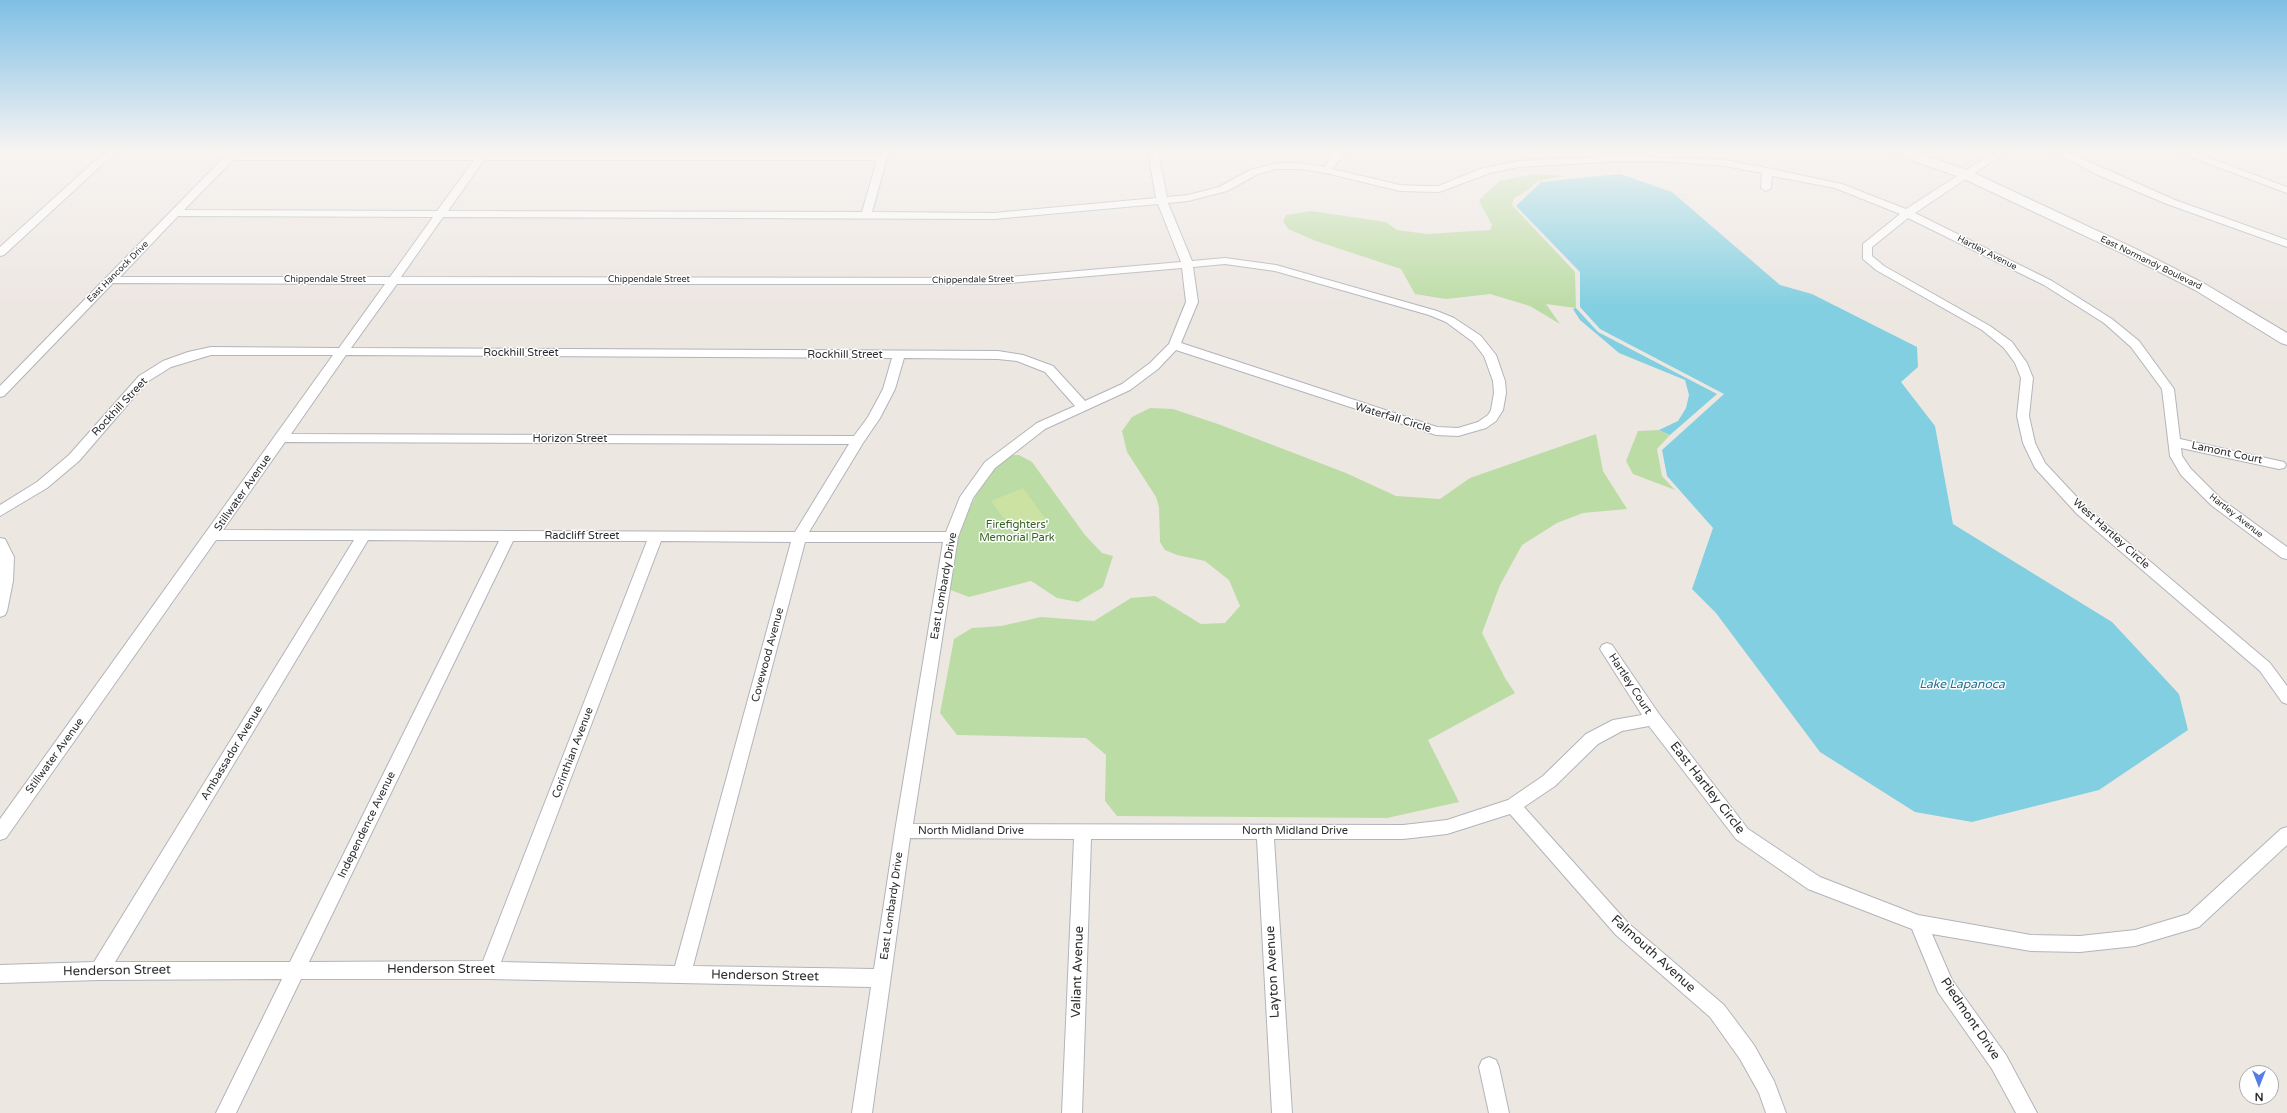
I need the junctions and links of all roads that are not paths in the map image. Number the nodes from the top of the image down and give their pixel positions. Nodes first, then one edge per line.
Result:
1 (54, 203) edge
2 (186, 203) edge
3 (449, 203) edge
4 (870, 203) edge
5 (1131, 203) edge
6 (1163, 203) edge
7 (1881, 203) edge
8 (1923, 203) edge
9 (2026, 203) edge
10 (2174, 203) edge
11 (176, 213) junction
12 (442, 213) junction
13 (1907, 213) junction
14 (866, 215) junction
15 (2287, 244) edge
16 (0, 252) edge
17 (1187, 263) junction
18 (110, 280) junction
19 (396, 280) junction
20 (2287, 340) edge
21 (1174, 345) junction
22 (344, 352) junction
23 (899, 355) junction
24 (0, 393) edge
25 (1083, 407) junction
26 (282, 438) junction
27 (858, 440) junction
28 (2175, 442) junction
29 (2279, 465) dead end
30 (0, 511) edge
31 (213, 535) junction
32 (364, 536) junction
33 (508, 536) junction
34 (656, 537) junction
35 (800, 537) junction
36 (951, 537) junction
37 (0, 543) edge
38 (2287, 554) edge
39 (0, 611) edge
40 (1607, 649) dead end
41 (2287, 698) edge
42 (1653, 719) junction
43 (1513, 806) junction
44 (1083, 830) junction
45 (903, 831) junction
46 (1265, 831) junction
47 (0, 833) edge
48 (2287, 834) edge
49 (1918, 923) junction
50 (489, 970) junction
51 (99, 971) junction
52 (296, 971) junction
53 (0, 974) edge
54 (682, 976) junction
55 (882, 978) junction
56 (1489, 1067) dead end
57 (226, 1113) edge
58 (862, 1113) edge
59 (1072, 1113) edge
60 (1282, 1113) edge
61 (1499, 1113) edge
62 (1776, 1113) edge
63 (2027, 1113) edge

1 - 16 street
2 - 11 street, East Hancock Drive
3 - 12 street, Stillwater Avenue
4 - 14 street
5 - 14 street, Hartley Avenue
6 - 17 street, East Lombardy Drive
7 - 13 street, Hartley Avenue
8 - 13 street
9 - 20 street, East Normandy Boulevard
10 - 15 street
11 - 12 street, Hartley Avenue
11 - 18 street, East Hancock Drive
12 - 14 street, Hartley Avenue
12 - 19 street, Stillwater Avenue
13 - 28 street, Hartley Avenue
13 - 41 street, West Hartley Circle
17 - 19 street, Chippendale Street
17 - 21 street, East Lombardy Drive
17 - 21 street, Waterfall Circle
18 - 19 street, Chippendale Street
18 - 24 street, East Hancock Drive
19 - 22 street, Stillwater Avenue
21 - 25 street, East Lombardy Drive
22 - 23 street, Rockhill Street
22 - 26 street, Stillwater Avenue
22 - 30 street, Rockhill Street
23 - 25 street, Rockhill Street
23 - 27 street, Covewood Avenue
25 - 36 street, East Lombardy Drive
26 - 27 street, Horizon Street
26 - 31 street, Stillwater Avenue
27 - 35 street, Covewood Avenue
28 - 29 street, Lamont Court
28 - 38 street, Hartley Avenue
31 - 32 street, Radcliff Street
31 - 47 street, Stillwater Avenue
32 - 33 street, Radcliff Street
32 - 51 street, Ambassador Avenue
33 - 34 street, Radcliff Street
33 - 52 street, Independence Avenue
34 - 35 street, Radcliff Street
34 - 50 street, Corinthian Avenue
35 - 36 street, Radcliff Street
35 - 54 street, Covewood Avenue
36 - 45 street, East Lombardy Drive
37 - 39 street
40 - 42 street, Hartley Court
42 - 43 street, North Midland Drive
42 - 49 street, East Hartley Circle
43 - 46 street, North Midland Drive
43 - 62 street, Falmouth Avenue
44 - 45 street, North Midland Drive
44 - 46 street, North Midland Drive
44 - 59 street, Valiant Avenue
45 - 55 street, East Lombardy Drive
46 - 60 street, Layton Avenue
48 - 49 street, East Hartley Circle
49 - 63 street, Piedmont Drive
50 - 52 street, Henderson Street
50 - 54 street, Henderson Street
51 - 52 street, Henderson Street
51 - 53 street, Henderson Street
52 - 57 street, Independence Avenue
54 - 55 street, Henderson Street
55 - 58 street, East Lombardy Drive
56 - 61 street

